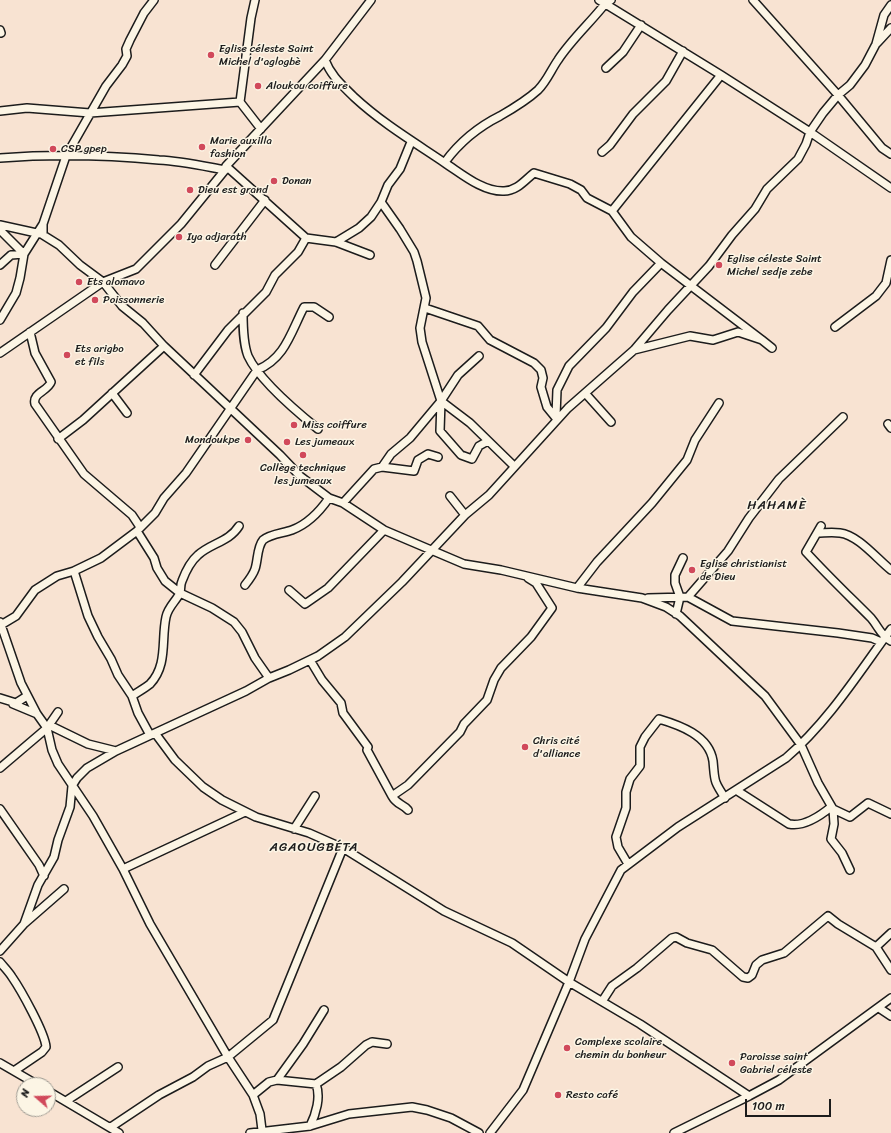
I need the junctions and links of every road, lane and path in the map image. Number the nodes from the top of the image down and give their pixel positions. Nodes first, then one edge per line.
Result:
1 (154, 0) edge
2 (256, 0) edge
3 (371, 0) edge
4 (599, 0) edge
5 (752, 0) edge
6 (608, 2) edge
7 (891, 5) edge
8 (641, 26) junction
9 (891, 28) edge
10 (876, 44) junction
11 (682, 51) junction
12 (325, 60) junction
13 (606, 68) dead end
14 (721, 75) junction
15 (838, 95) junction
16 (240, 102) junction
17 (0, 111) edge
18 (90, 113) junction
19 (261, 129) junction
20 (810, 132) junction
21 (411, 142) junction
22 (602, 152) dead end
23 (891, 154) edge
24 (66, 156) junction
25 (0, 158) edge
26 (445, 162) junction
27 (226, 168) junction
28 (891, 188) edge
29 (265, 200) junction
30 (381, 202) junction
31 (612, 211) junction
32 (0, 225) edge
33 (0, 230) edge
34 (41, 234) junction
35 (306, 238) junction
36 (336, 242) junction
37 (24, 254) junction
38 (370, 255) dead end
39 (891, 260) edge
40 (661, 263) junction
41 (0, 265) edge
42 (215, 265) dead end
43 (103, 282) junction
44 (690, 286) junction
45 (425, 308) junction
46 (243, 313) junction
47 (329, 317) dead end
48 (0, 320) edge
49 (835, 327) dead end
50 (30, 332) junction
51 (762, 340) junction
52 (164, 346) junction
53 (772, 348) dead end
54 (634, 350) junction
55 (0, 353) edge
56 (479, 356) dead end
57 (257, 370) junction
58 (194, 375) junction
59 (112, 393) junction
60 (585, 393) junction
61 (441, 400) junction
62 (719, 403) dead end
63 (230, 408) junction
64 (127, 413) dead end
65 (843, 417) dead end
66 (556, 418) junction
67 (610, 422) dead end
68 (318, 429) dead end
69 (58, 439) junction
70 (488, 441) junction
71 (438, 457) dead end
72 (514, 466) junction
73 (382, 467) junction
74 (450, 496) dead end
75 (329, 498) junction
76 (343, 503) junction
77 (466, 515) junction
78 (239, 526) dead end
79 (821, 526) dead end
80 (139, 529) junction
81 (384, 530) junction
82 (817, 533) junction
83 (430, 550) junction
84 (683, 558) dead end
85 (891, 570) edge
86 (74, 571) junction
87 (527, 576) junction
88 (246, 585) dead end
89 (577, 588) junction
90 (289, 590) dead end
91 (180, 593) junction
92 (680, 597) junction
93 (688, 597) junction
94 (642, 598) junction
95 (676, 614) junction
96 (1, 626) edge
97 (891, 629) edge
98 (886, 640) edge
99 (310, 660) junction
100 (269, 678) junction
101 (27, 696) junction
102 (132, 696) junction
103 (0, 698) edge
104 (12, 703) junction
105 (58, 712) dead end
106 (37, 714) junction
107 (48, 727) junction
108 (152, 734) junction
109 (801, 745) junction
110 (116, 751) junction
111 (0, 768) edge
112 (72, 786) junction
113 (736, 790) junction
114 (315, 796) dead end
115 (392, 796) junction
116 (725, 798) junction
117 (832, 808) junction
118 (0, 809) edge
119 (408, 810) dead end
120 (245, 812) junction
121 (891, 814) edge
122 (294, 829) junction
123 (344, 848) junction
124 (628, 864) junction
125 (123, 869) junction
126 (850, 870) dead end
127 (44, 876) junction
128 (64, 889) dead end
129 (24, 924) junction
130 (891, 933) edge
131 (876, 947) junction
132 (0, 950) edge
133 (0, 962) edge
134 (891, 970) edge
135 (569, 982) junction
136 (891, 998) edge
137 (603, 1000) junction
138 (879, 1008) junction
139 (324, 1010) dead end
140 (891, 1016) edge
141 (387, 1044) dead end
142 (228, 1057) junction
143 (0, 1063) edge
144 (118, 1067) dead end
145 (14, 1071) junction
146 (24, 1077) edge
147 (277, 1080) junction
148 (316, 1084) junction
149 (56, 1095) edge
150 (253, 1095) junction
151 (749, 1096) junction
152 (66, 1101) junction
153 (310, 1126) junction
154 (111, 1127) junction
155 (262, 1130) junction
156 (679, 1132) edge
157 (119, 1133) edge
158 (250, 1133) edge
159 (479, 1133) edge
160 (490, 1133) edge

1 - 18 street
2 - 16 street
3 - 12 street
4 - 6 street
5 - 15 street
6 - 8 street
6 - 26 street
7 - 10 street
8 - 11 street
8 - 13 street
9 - 10 street
10 - 15 street
11 - 14 street
11 - 22 street
12 - 19 street
12 - 21 street
14 - 20 street
14 - 31 street
15 - 20 street
15 - 23 street
16 - 18 street
16 - 19 street
17 - 18 street
18 - 24 street
19 - 27 street
20 - 28 street
20 - 44 street
21 - 26 street
21 - 30 street
24 - 25 street
24 - 27 street
24 - 34 street
26 - 31 street
27 - 29 street
27 - 43 street
29 - 35 street
29 - 42 street
30 - 36 street
30 - 45 street
31 - 40 street
32 - 34 street
33 - 37 street
34 - 37 street
34 - 43 street
35 - 36 street
35 - 46 street
36 - 38 street
37 - 41 street
37 - 48 street
39 - 49 street
40 - 44 street
40 - 66 street
43 - 50 street
43 - 52 street
44 - 51 street
44 - 54 street
45 - 61 street
45 - 66 street
46 - 57 street
46 - 58 street
47 - 57 street
50 - 55 street
50 - 69 street
51 - 53 street
51 - 54 street
52 - 58 street
52 - 59 street
54 - 60 street
56 - 61 street
57 - 63 street
57 - 68 street
58 - 63 street
59 - 64 street
59 - 69 street
60 - 66 street
60 - 67 street
61 - 70 street
61 - 70 street
61 - 73 street
62 - 89 street
63 - 75 street
63 - 80 street
65 - 93 street
66 - 72 street
69 - 80 street
70 - 72 street
71 - 73 street
72 - 77 street
73 - 76 street
74 - 77 street
75 - 76 street
75 - 88 street
76 - 81 street
77 - 83 street
78 - 91 street
79 - 82 street
80 - 86 street
80 - 91 street
81 - 83 street
81 - 90 street
82 - 85 street
82 - 98 street
83 - 87 street
83 - 99 street
84 - 92 street
86 - 96 street
86 - 102 street
87 - 89 street
87 - 115 street
89 - 94 street
91 - 100 street
91 - 102 street
92 - 93 street
92 - 94 street
92 - 95 street
93 - 98 street
94 - 95 street
95 - 109 street
96 - 101 street
97 - 98 street
98 - 109 street
99 - 100 street
99 - 115 street
100 - 108 street
101 - 104 street
101 - 106 street
102 - 108 street
103 - 104 street
104 - 106 street
105 - 107 street
106 - 107 street
107 - 110 street
107 - 111 street
107 - 112 street
108 - 110 street
108 - 120 street
109 - 113 street
109 - 117 street
110 - 112 street
112 - 125 street
112 - 127 street
113 - 116 street
113 - 117 street
114 - 122 street
115 - 119 street
116 - 124 street
116 - 124 street
117 - 121 street
117 - 126 street
118 - 127 street
120 - 122 street
120 - 125 street
122 - 123 street
123 - 135 street
123 - 142 street
124 - 135 street
125 - 142 street
127 - 129 street
128 - 129 street
129 - 132 street
130 - 131 street
131 - 134 street
131 - 137 street
133 - 145 street
135 - 137 street
135 - 160 street
136 - 138 street
137 - 151 street
138 - 140 street
138 - 151 street
139 - 147 street
141 - 148 street
142 - 150 street
142 - 154 street
143 - 145 street
144 - 152 street
145 - 146 street
147 - 148 street
147 - 150 street
148 - 153 street
149 - 152 street
150 - 155 street
151 - 156 street
152 - 154 street
153 - 155 street
153 - 159 street
154 - 157 street
155 - 158 street

